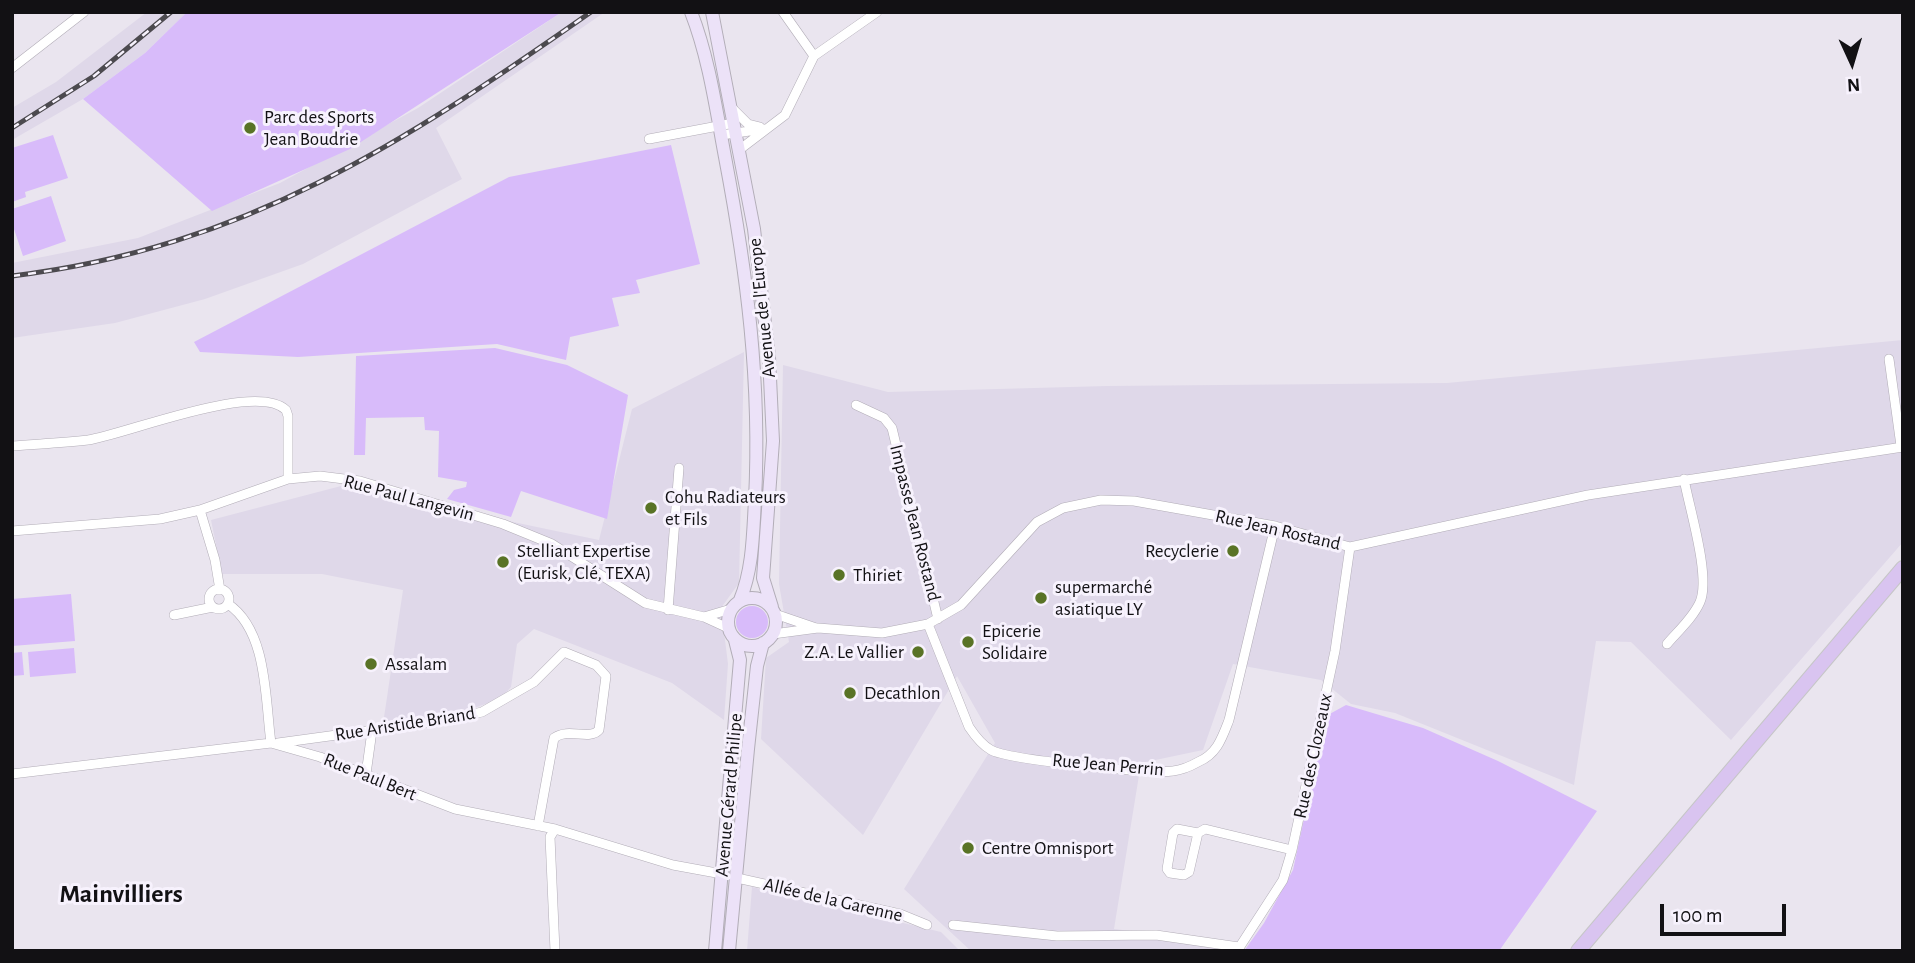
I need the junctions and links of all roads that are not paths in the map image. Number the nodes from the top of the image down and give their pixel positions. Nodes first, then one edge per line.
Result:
1 (84, 12) edge
2 (691, 12) edge
3 (712, 12) edge
4 (783, 12) edge
5 (877, 12) edge
6 (814, 56) junction
7 (12, 68) edge
8 (730, 105) junction
9 (735, 128) junction
10 (769, 128) junction
11 (720, 130) junction
12 (649, 139) dead end
13 (739, 150) junction
14 (1889, 359) dead end
15 (856, 405) dead end
16 (12, 446) edge
17 (1902, 447) edge
18 (679, 468) dead end
19 (288, 479) junction
20 (1684, 479) junction
21 (200, 510) junction
22 (1275, 526) junction
23 (12, 531) edge
24 (1350, 547) junction
25 (1903, 568) edge
26 (220, 590) junction
27 (228, 604) junction
28 (736, 604) junction
29 (213, 607) junction
30 (668, 610) junction
31 (773, 610) junction
32 (174, 615) dead end
33 (704, 617) junction
34 (938, 620) junction
35 (928, 624) junction
36 (728, 628) junction
37 (817, 628) junction
38 (768, 639) junction
39 (735, 640) junction
40 (1667, 644) dead end
41 (372, 731) junction
42 (320, 737) junction
43 (273, 743) junction
44 (320, 757) junction
45 (12, 774) edge
46 (366, 774) junction
47 (538, 826) junction
48 (555, 829) junction
49 (1198, 833) junction
50 (1292, 850) junction
51 (722, 874) junction
52 (737, 878) junction
53 (927, 925) dead end
54 (953, 925) dead end
55 (1238, 949) edge
56 (555, 951) edge
57 (715, 951) edge
58 (729, 951) edge
59 (1578, 951) edge

1 - 7 street
2 - 11 main road, Avenue de l'Europe
3 - 8 main road, Avenue de l'Europe
4 - 6 street
5 - 6 street
6 - 10 street
8 - 9 main road, Avenue de l'Europe
8 - 10 street
9 - 10 street
9 - 11 street
9 - 13 main road, Avenue de l'Europe
10 - 13 street
11 - 12 street
11 - 28 main road, Avenue de l'Europe
13 - 31 main road, Avenue de l'Europe
14 - 17 street
15 - 34 street, Impasse Jean Rostand
16 - 19 street
17 - 20 street, Rue Jean Rostand
18 - 30 street
19 - 21 street, Rue Paul Langevin
19 - 30 street, Rue Paul Langevin
20 - 24 street, Rue Jean Rostand
20 - 40 street
21 - 23 street, Rue Paul Langevin
21 - 26 street
22 - 24 street, Rue Jean Rostand
22 - 34 street, Rue Jean Rostand
22 - 35 street, Rue Jean Perrin
24 - 50 street, Rue des Clozeaux
25 - 59 main road
26 - 27 street
26 - 29 street
27 - 29 street
27 - 43 street
28 - 31 main road
28 - 33 street, Rue Paul Langevin
28 - 36 main road
29 - 32 street
30 - 33 street, Rue Paul Langevin
31 - 37 street, Rue Jean Rostand
31 - 38 main road
33 - 36 street, Rue Paul Langevin
34 - 35 street, Rue Jean Rostand
35 - 37 street, Rue Jean Rostand
36 - 39 main road
37 - 38 street, Rue Jean Rostand
38 - 39 main road
38 - 52 main road, Avenue Gérard Philipe
39 - 51 main road, Avenue Gérard Philipe
41 - 42 street, Rue Aristide Briand
41 - 46 street
41 - 47 street, Rue Aristide Briand
42 - 43 street, Rue Aristide Briand
42 - 44 street
43 - 44 street, Rue Paul Bert
43 - 45 street, Rue Paul Bert
44 - 46 street, Rue Paul Bert
46 - 47 street, Rue Paul Bert
47 - 48 street, Rue Paul Bert
48 - 51 street, Rue Paul Bert
48 - 56 street
49 - 49 street
49 - 50 street
50 - 55 street, Rue des Clozeaux
51 - 57 main road, Avenue Gérard Philipe
52 - 53 street, Allée de la Garenne
52 - 58 main road, Avenue Gérard Philipe
54 - 55 street

